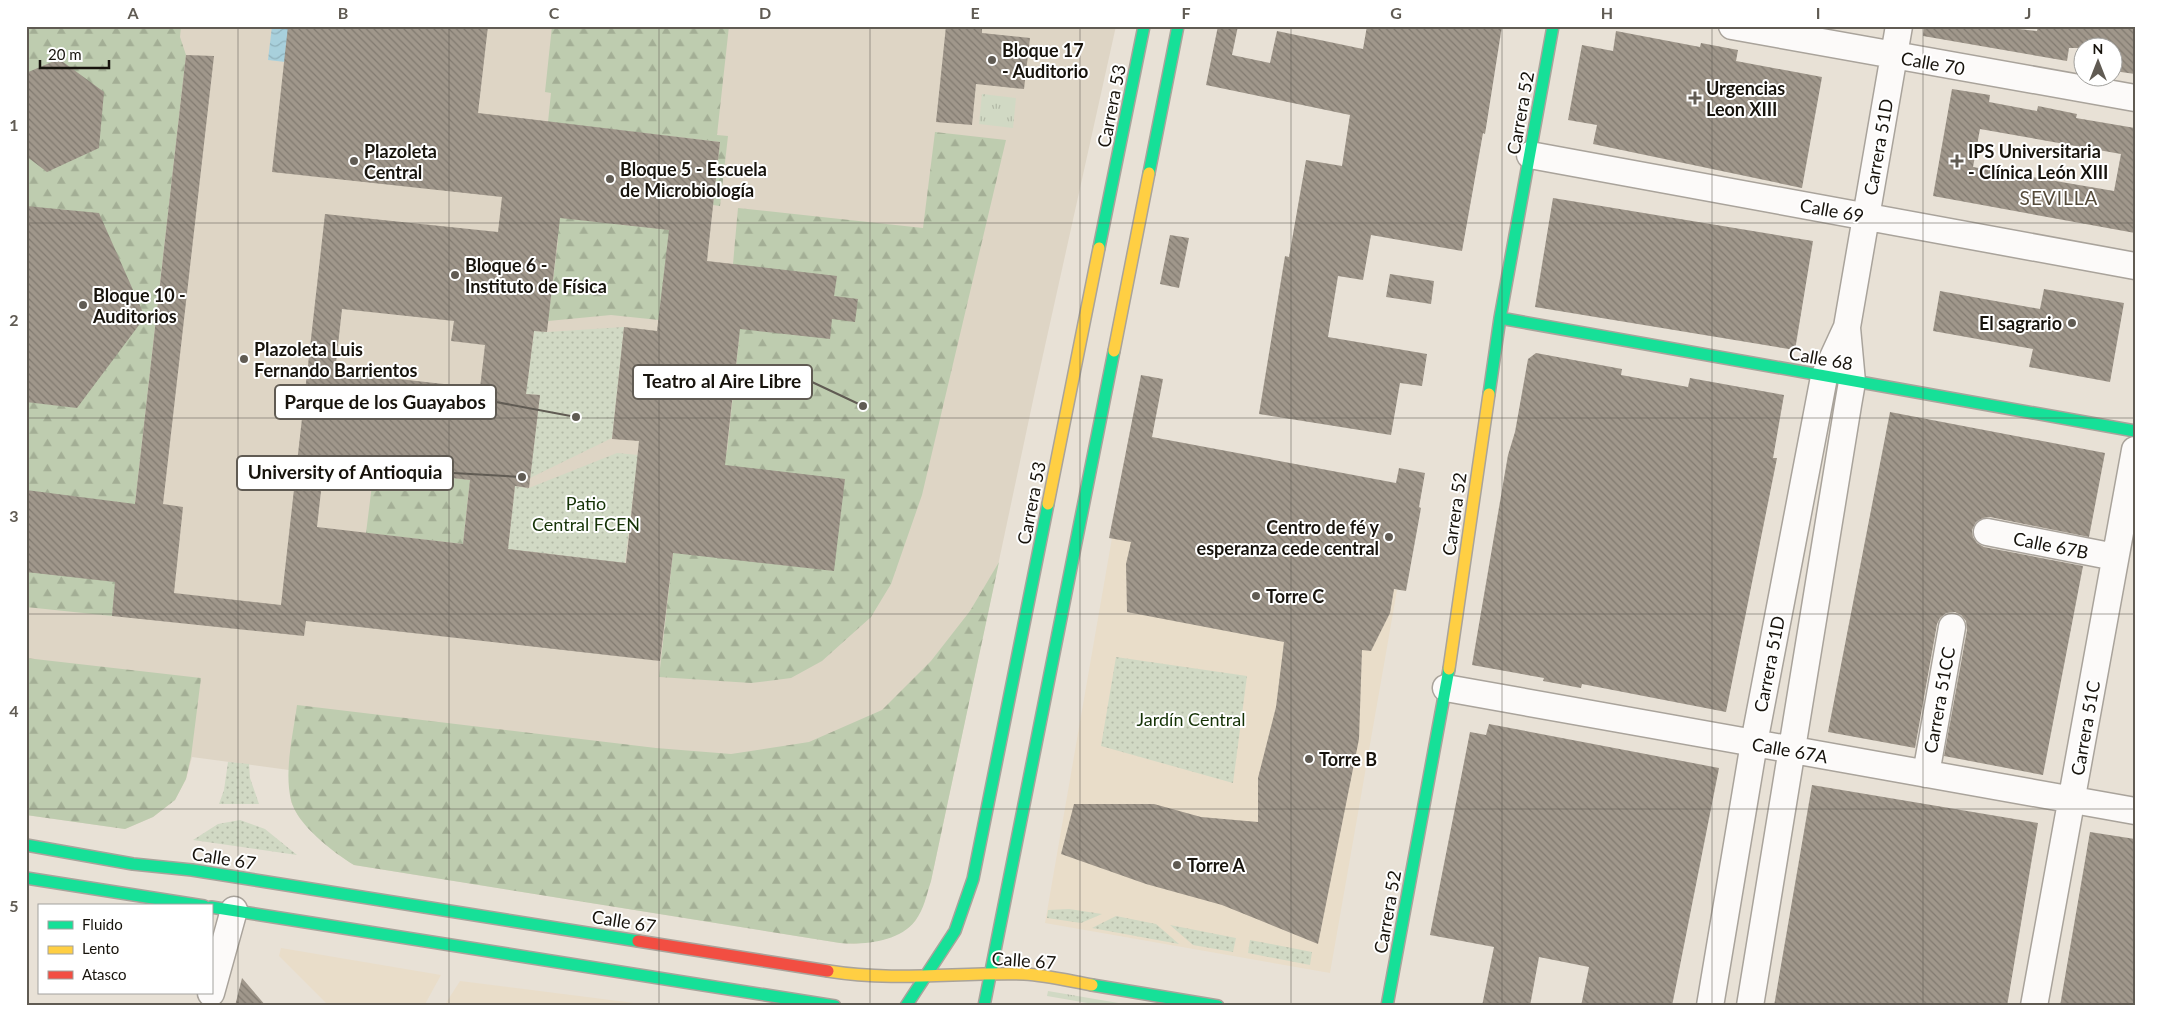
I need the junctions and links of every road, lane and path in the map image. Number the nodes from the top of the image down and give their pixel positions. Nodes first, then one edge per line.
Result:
1 (1144, 26) edge
2 (1178, 26) edge
3 (1553, 26) edge
4 (1732, 26) edge
5 (1899, 26) edge
6 (1893, 57) junction
7 (2135, 98) edge
8 (1530, 155) junction
9 (1866, 217) junction
10 (2135, 266) edge
11 (1500, 318) junction
12 (1847, 328) junction
13 (1824, 377) junction
14 (1852, 382) junction
15 (2135, 431) edge
16 (2135, 450) edge
17 (1987, 532) dead end
18 (2115, 557) junction
19 (1952, 627) dead end
20 (1446, 688) junction
21 (1754, 743) junction
22 (1792, 750) junction
23 (1926, 774) junction
24 (2072, 800) junction
25 (2135, 811) edge
26 (26, 845) edge
27 (26, 878) edge
28 (191, 904) edge
29 (223, 909) edge
30 (990, 974) junction
31 (925, 977) junction
32 (212, 986) edge
33 (717, 987) junction
34 (736, 1000) dead end
35 (835, 1006) edge
36 (906, 1006) edge
37 (984, 1006) edge
38 (1218, 1006) edge
39 (1388, 1006) edge
40 (1710, 1006) edge
41 (1750, 1006) edge
42 (2034, 1006) edge

1 - 31 main road, Carrera 53
2 - 30 main road
3 - 8 main road, Carrera 52
4 - 6 street, Calle 70
5 - 6 street, Carrera 51D
6 - 7 street, Calle 70
6 - 9 street, Carrera 51D
8 - 9 street, Calle 69
8 - 11 main road, Carrera 52
9 - 10 street, Calle 69
9 - 12 street, Carrera 51D
11 - 13 main road, Calle 68
11 - 20 main road, Carrera 52
12 - 13 street, Carrera 51D
12 - 14 street, Carrera 51D
13 - 14 main road, Calle 68
13 - 21 street, Carrera 51D
14 - 15 main road, Calle 68
14 - 22 street, Carrera 51D
16 - 18 street, Carrera 51C
17 - 18 street, Calle 67B
18 - 24 street, Carrera 51C
19 - 23 street, Carrera 51CC
20 - 21 street, Calle 67A
20 - 39 main road, Carrera 52
21 - 22 street, Calle 67A
21 - 40 street, Carrera 51D
22 - 23 street, Calle 67A
22 - 41 street, Carrera 51D
23 - 24 street, Calle 67A
24 - 25 street, Calle 67A
24 - 42 street, Carrera 51C
26 - 31 main road, Calle 67
27 - 28 main road
29 - 32 street
29 - 33 main road
30 - 31 main road, Calle 67
30 - 37 main road
30 - 38 main road, Calle 67
31 - 36 main road, Carrera 53
33 - 34 main road
33 - 35 main road

